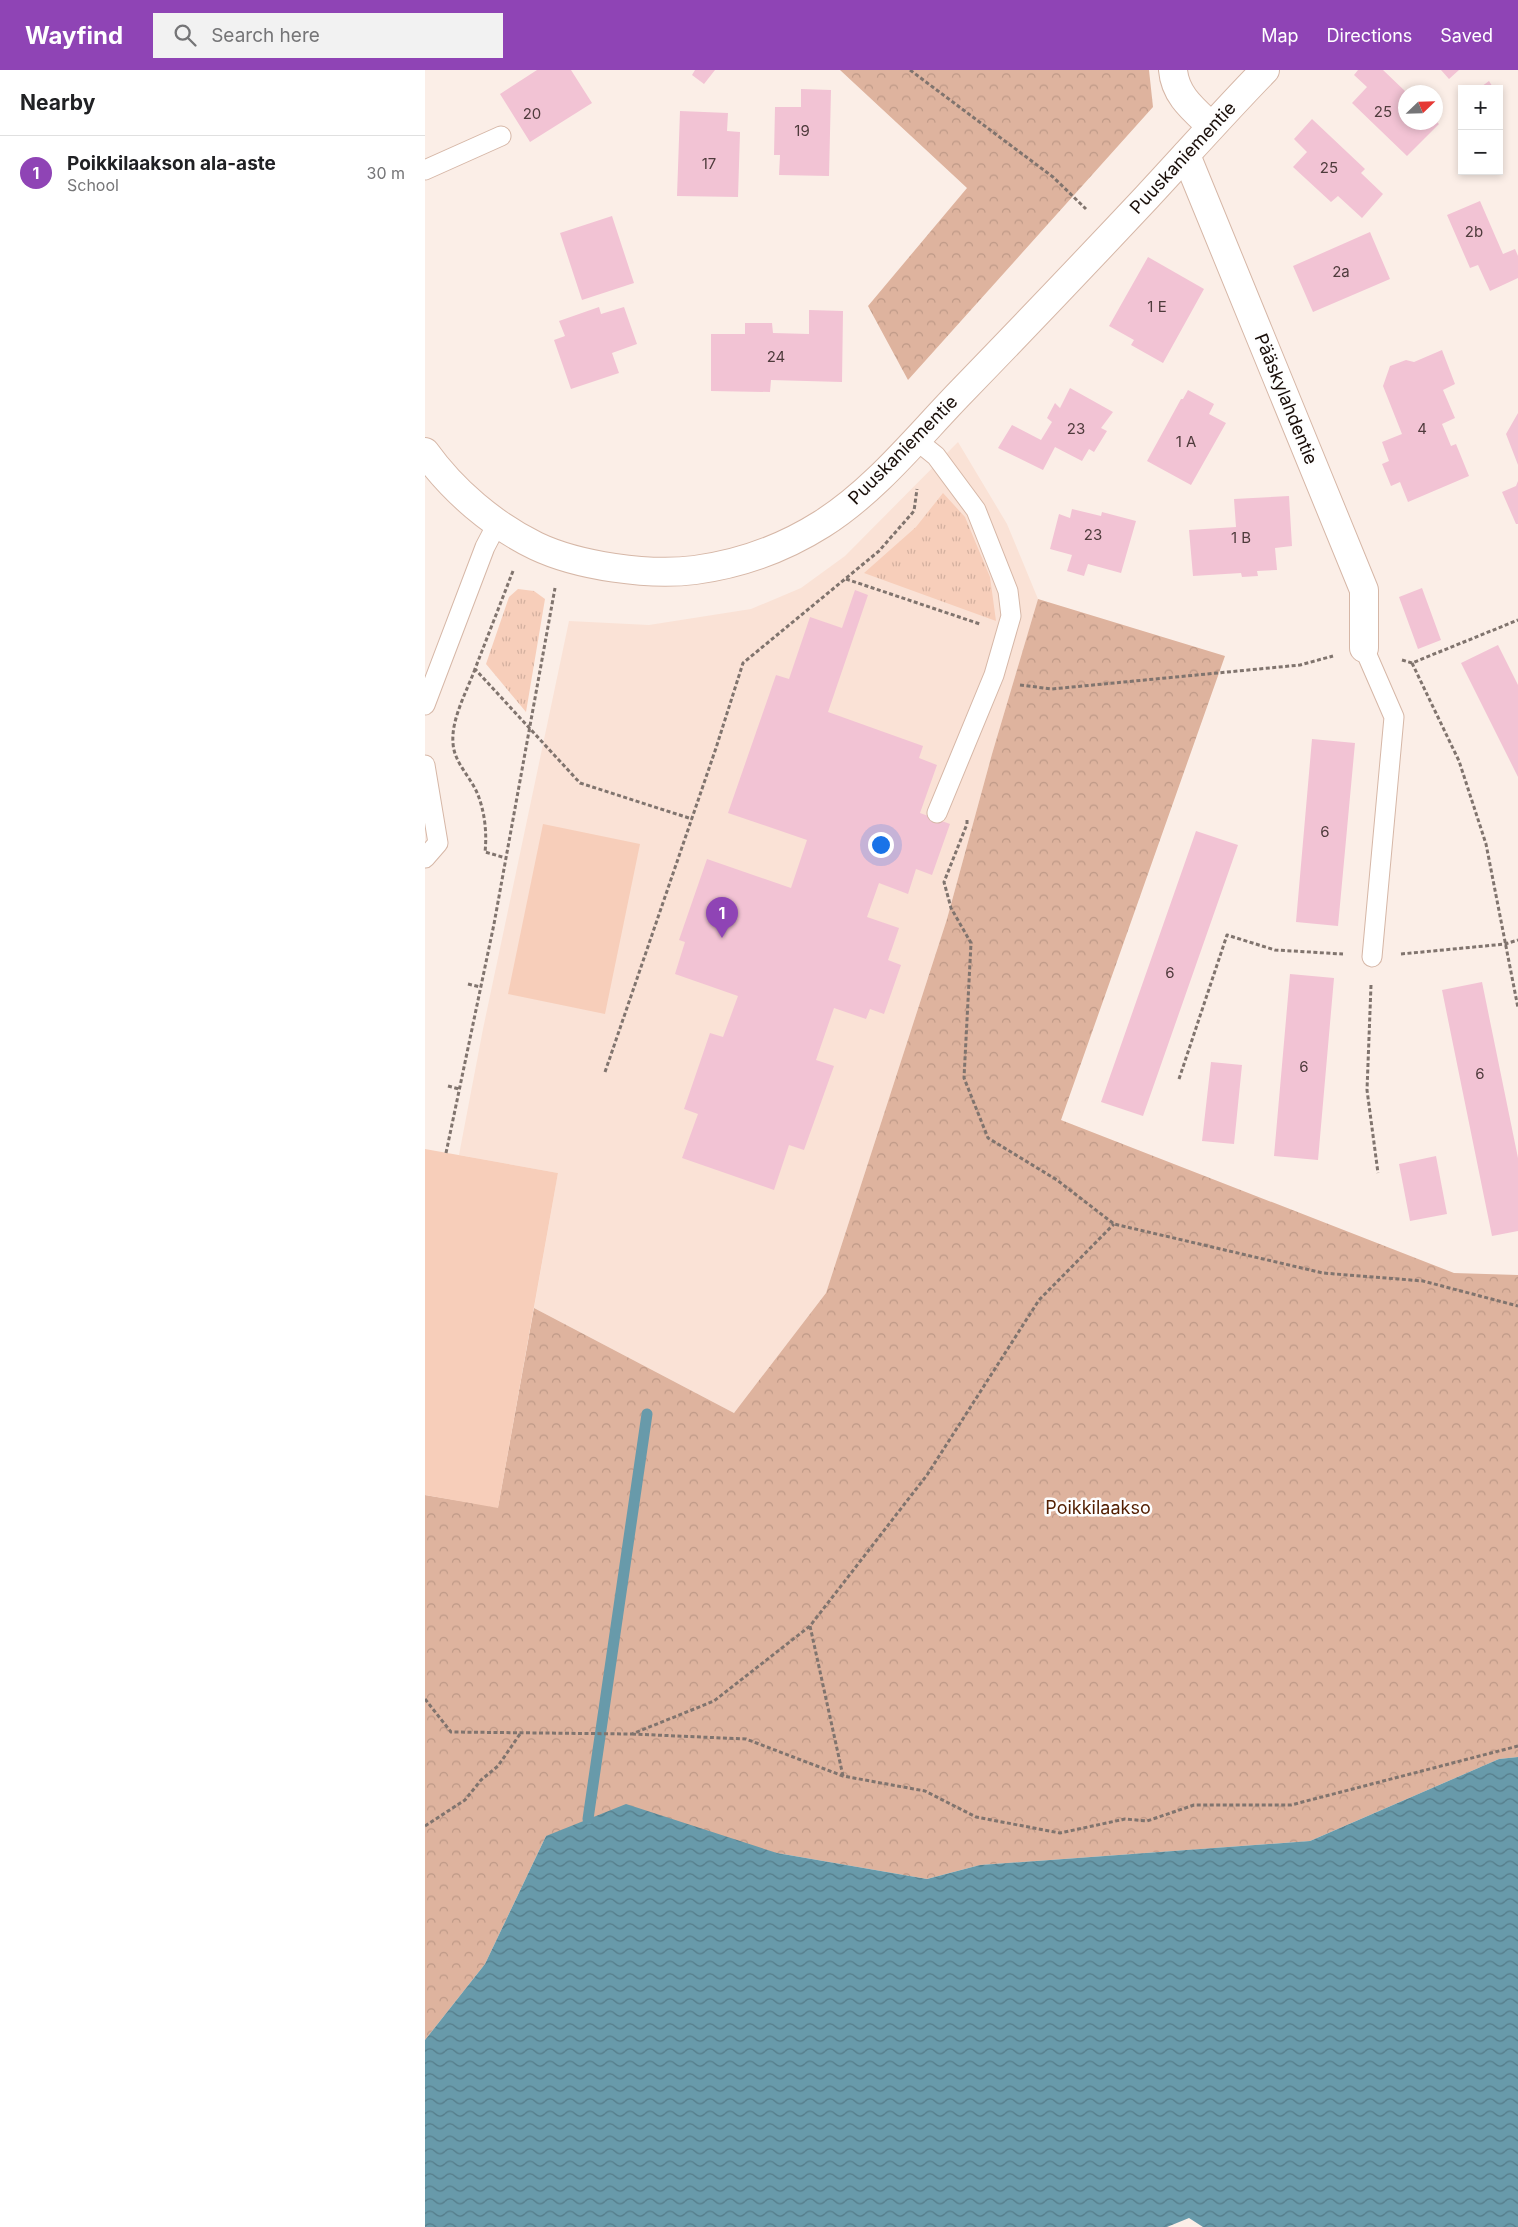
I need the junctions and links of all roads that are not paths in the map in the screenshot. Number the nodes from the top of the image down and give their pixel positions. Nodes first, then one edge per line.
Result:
1 (1173, 70) edge
2 (1265, 70) edge
3 (1211, 126) junction
4 (501, 136) dead end
5 (1186, 155) junction
6 (425, 170) edge
7 (915, 439) junction
8 (425, 452) edge
9 (497, 524) junction
10 (1364, 648) joint
11 (425, 705) edge
12 (425, 765) edge
13 (937, 813) dead end
14 (425, 858) edge
15 (1373, 956) road end

1 - 3 street
2 - 3 street, Puuskaniementie
3 - 5 street, Puuskaniementie
4 - 6 lane
5 - 7 street, Puuskaniementie
5 - 10 street, Pääskylahdentie
7 - 9 street, Puuskaniementie
7 - 13 lane
8 - 9 street, Puuskaniementie
9 - 11 lane
10 - 15 lane
12 - 14 lane

